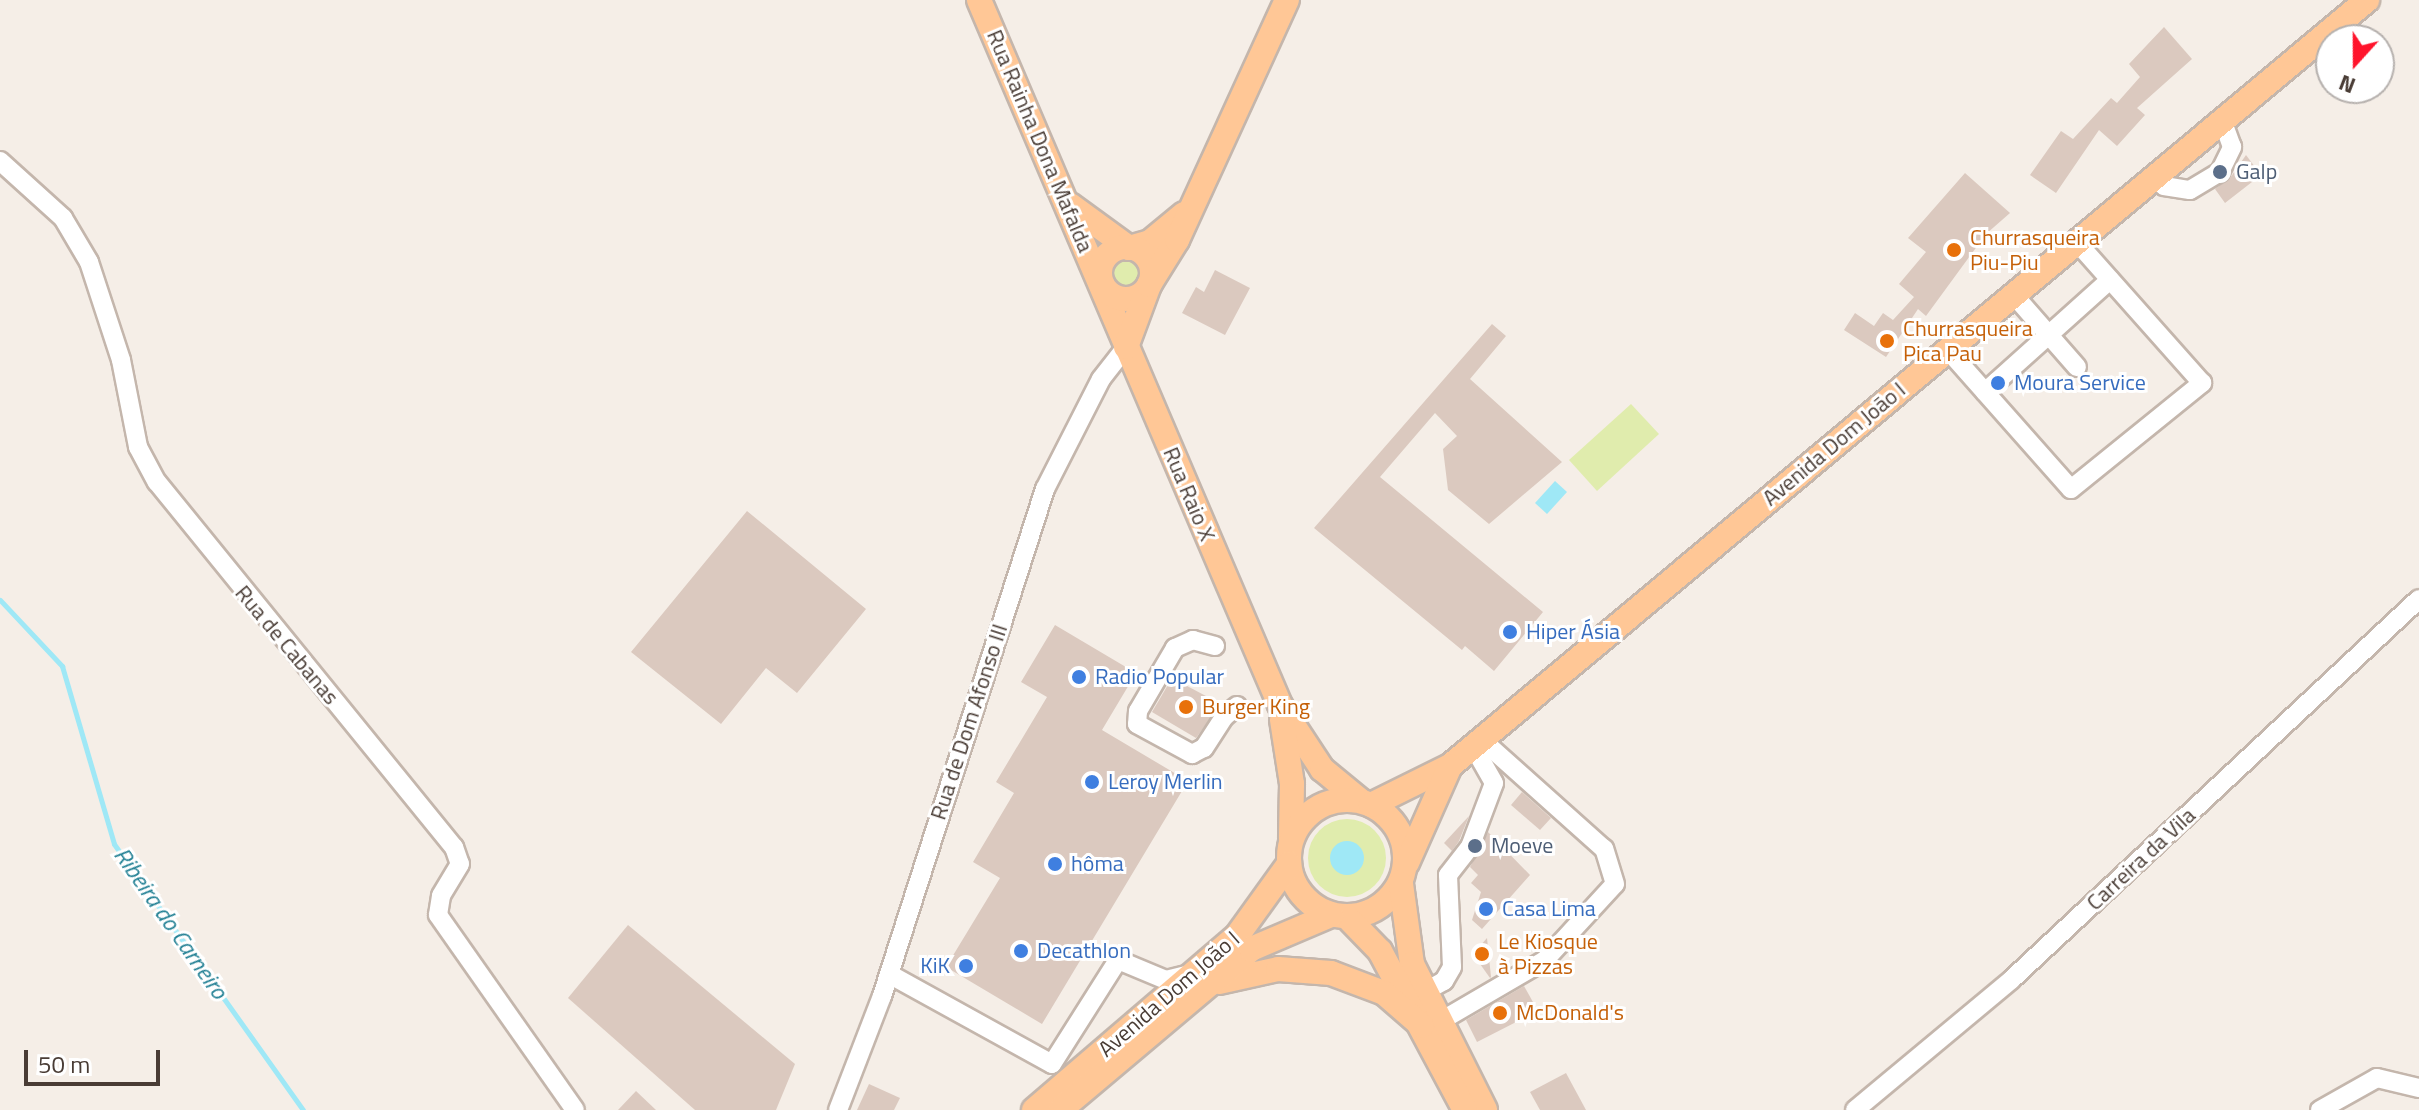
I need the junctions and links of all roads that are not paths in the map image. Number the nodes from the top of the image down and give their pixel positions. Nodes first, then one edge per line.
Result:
1 (979, 0) edge
2 (1287, 0) edge
3 (2367, 0) edge
4 (2222, 120) junction
5 (0, 161) edge
6 (2155, 176) junction
7 (1063, 197) junction
8 (1189, 209) junction
9 (2076, 241) junction
10 (1129, 248) junction
11 (2110, 280) junction
12 (1101, 281) junction
13 (1149, 285) junction
14 (2013, 294) junction
15 (2049, 334) junction
16 (1126, 347) junction
17 (1947, 349) junction
18 (2077, 367) dead end
19 (1985, 392) junction
20 (2419, 599) edge
21 (1215, 646) dead end
22 (1280, 705) junction
23 (1237, 706) dead end
24 (1477, 743) junction
25 (1450, 766) junction
26 (1366, 803) junction
27 (1290, 853) junction
28 (1403, 875) junction
29 (1339, 916) junction
30 (889, 974) junction
31 (1206, 978) junction
32 (1424, 992) junction
33 (1430, 1024) junction
34 (2419, 1088) edge
35 (1869, 1107) edge
36 (575, 1110) edge
37 (838, 1110) edge
38 (1034, 1110) edge
39 (1060, 1110) edge
40 (1465, 1110) edge
41 (1485, 1110) edge
42 (2320, 1110) edge

1 - 7 main road, Rua Rainha Dona Mafalda
2 - 8 main road
3 - 4 main road, Avenida Dom João I
4 - 6 main road, Avenida Dom João I
4 - 6 street
5 - 36 street, Rua de Cabanas
6 - 9 main road, Avenida Dom João I
7 - 10 main road
7 - 12 main road, Rua Rainha Dona Mafalda
8 - 10 main road
8 - 13 main road
9 - 11 street
9 - 14 main road, Avenida Dom João I
10 - 12 main road
10 - 13 main road
11 - 15 street
11 - 19 street
12 - 13 main road
12 - 16 main road, Rua Raio X
13 - 16 main road
14 - 15 street
14 - 17 main road, Avenida Dom João I
15 - 18 street
15 - 19 street
16 - 22 main road, Rua Raio X
16 - 30 street, Rua de Dom Afonso III
17 - 19 street
17 - 24 main road, Avenida Dom João I
20 - 35 street, Carreira da Vila
21 - 23 street
22 - 26 main road, Rua Raio X
22 - 27 main road, Rua Raio X
24 - 25 main road, Avenida Dom João I
24 - 32 street
24 - 33 street
25 - 26 main road, Avenida Dom João I
25 - 28 main road, Avenida Dom João I
26 - 27 main road
26 - 28 main road
27 - 29 main road
27 - 31 main road, Avenida Dom João I
28 - 29 main road
28 - 32 main road
29 - 31 main road, Avenida Dom João I
29 - 33 main road
30 - 31 street
30 - 37 street, Rua de Dom Afonso III
31 - 33 main road
31 - 38 main road, Avenida Dom João I
31 - 39 main road, Avenida Dom João I
32 - 33 main road
33 - 40 main road
33 - 41 main road
34 - 42 street

